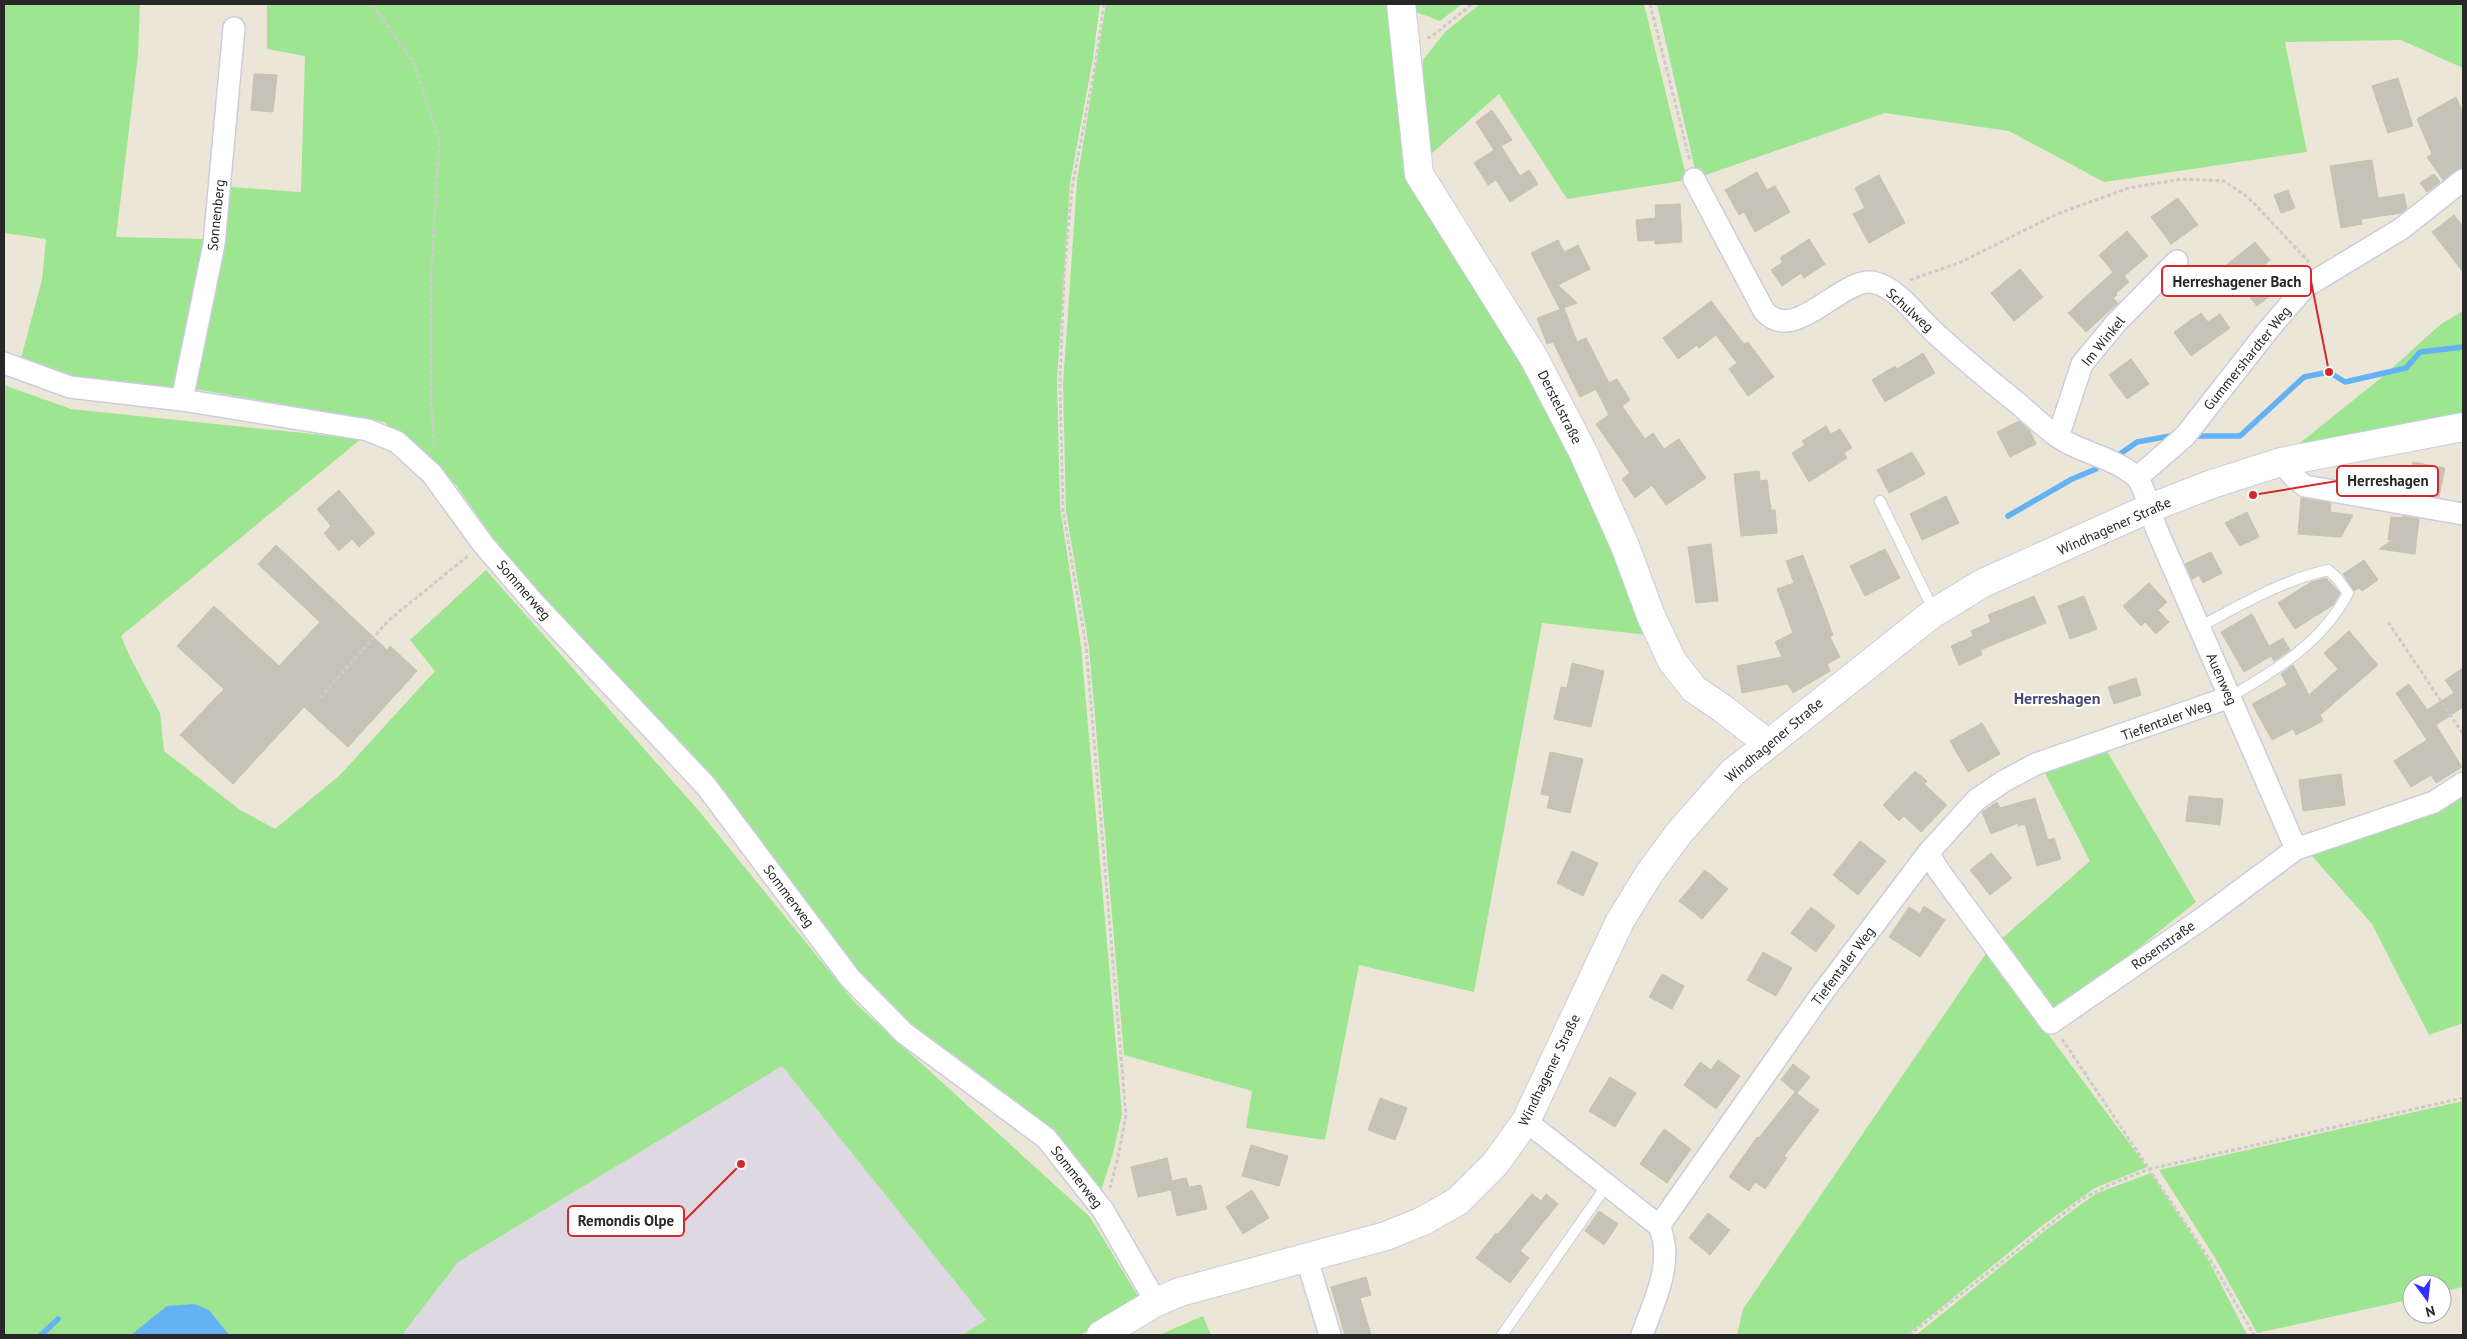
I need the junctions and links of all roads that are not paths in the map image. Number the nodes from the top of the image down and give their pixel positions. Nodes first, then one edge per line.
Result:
1 (1401, 4) edge
2 (234, 28) dead end
3 (1694, 179) road end
4 (2463, 180) edge
5 (2177, 261) dead end
6 (4, 363) edge
7 (182, 400) junction
8 (2463, 427) edge
9 (2058, 437) junction
10 (2281, 462) junction
11 (2138, 477) junction
12 (1880, 501) dead end
13 (2150, 508) junction
14 (2463, 514) edge
15 (1934, 612) junction
16 (2199, 627) junction
17 (2230, 697) junction
18 (1767, 743) junction
19 (2463, 783) edge
20 (2296, 849) junction
21 (1928, 853) junction
22 (1526, 1121) junction
23 (1607, 1185) junction
24 (1659, 1226) junction
25 (1306, 1256) junction
26 (1156, 1302) junction
27 (1101, 1335) edge
28 (1330, 1335) edge
29 (1502, 1335) edge
30 (1642, 1335) edge

1 - 18 main road, Derstelstraße
2 - 7 street, Sonnenberg
3 - 9 street, Schulweg
4 - 11 street, Gummershardter Weg
5 - 9 street, Im Winkel
6 - 7 street
7 - 26 street, Sommerweg
8 - 10 main road, Windhagener Straße
9 - 11 street, Schulweg
10 - 13 main road, Windhagener Straße
10 - 14 street
11 - 13 street
12 - 15 lane
13 - 15 main road, Windhagener Straße
13 - 16 street, Auenweg
15 - 18 main road, Windhagener Straße
16 - 17 street, Auenweg
16 - 17 lane
17 - 20 street, Auenweg
17 - 21 street, Tiefentaler Weg
18 - 22 main road, Windhagener Straße
19 - 20 street, Rosenstraße
20 - 21 street, Rosenstraße
21 - 24 street, Tiefentaler Weg
22 - 23 street
22 - 25 main road, Windhagener Straße
23 - 24 street
23 - 29 lane
24 - 30 street
25 - 26 main road, Windhagener Straße
25 - 28 street
26 - 27 main road, Windhagener Straße

